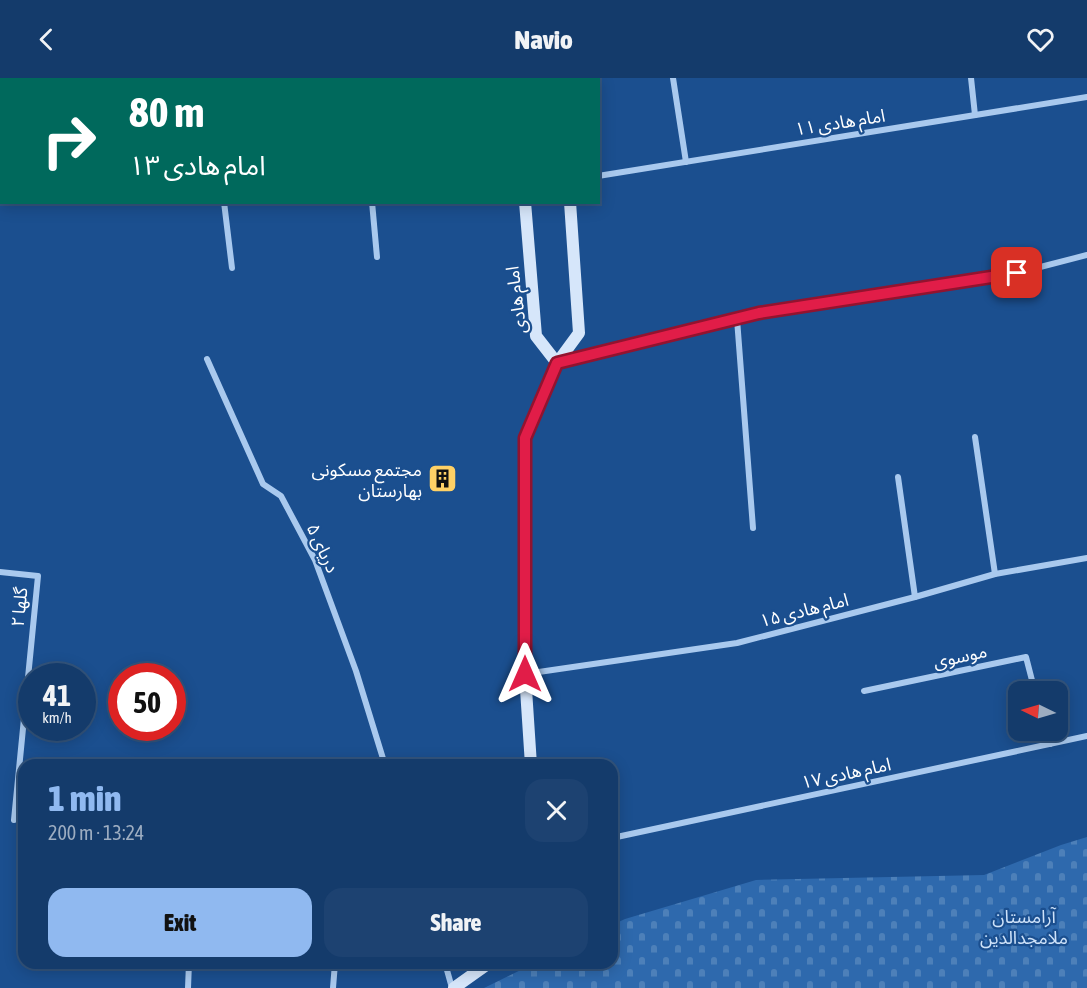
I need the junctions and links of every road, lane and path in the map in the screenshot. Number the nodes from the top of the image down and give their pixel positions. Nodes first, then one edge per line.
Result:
1 (673, 78) edge
2 (971, 78) edge
3 (1087, 97) edge
4 (975, 115) junction
5 (686, 162) junction
6 (600, 176) edge
7 (224, 204) edge
8 (372, 204) edge
9 (525, 204) edge
10 (570, 204) edge
11 (1087, 255) edge
12 (377, 257) dead end
13 (232, 268) dead end
14 (737, 319) junction
15 (207, 360) dead end
16 (557, 363) junction
17 (975, 436) dead end
18 (898, 477) dead end
19 (753, 528) dead end
20 (1087, 558) edge
21 (0, 572) edge
22 (995, 574) junction
23 (915, 597) junction
24 (525, 674) junction
25 (1032, 681) edge
26 (864, 691) dead end
27 (1087, 736) edge
28 (1049, 741) edge
29 (1050, 744) junction
30 (20, 759) edge
31 (383, 759) edge
32 (531, 759) edge
33 (18, 779) edge
34 (14, 820) dead end
35 (618, 837) edge
36 (189, 969) edge
37 (335, 969) edge
38 (447, 969) edge
39 (480, 969) edge
40 (188, 988) edge
41 (333, 988) edge
42 (453, 988) edge

1 - 5 street
2 - 4 street
3 - 4 street, امام هادی ١۱
4 - 5 street, امام هادی ١۱
5 - 6 street, امام هادی ١۱
7 - 13 street
8 - 12 street
9 - 16 main road, امام هادی
10 - 16 main road
11 - 14 street
14 - 16 street
14 - 19 street
15 - 31 street, دریای ۵
16 - 24 main road
17 - 22 street
18 - 23 street
20 - 22 street, امام هادی ۱۵
21 - 30 street, گلها ۲
22 - 23 street, امام هادی ۱۵
23 - 24 street, امام هادی ۱۵
24 - 32 main road
25 - 26 street, موسوی
27 - 29 street, امام هادی ۱۷
28 - 29 street
29 - 35 street, امام هادی ۱۷
33 - 34 street, گلها ۲
36 - 40 street
37 - 41 street
38 - 42 street
39 - 42 main road

